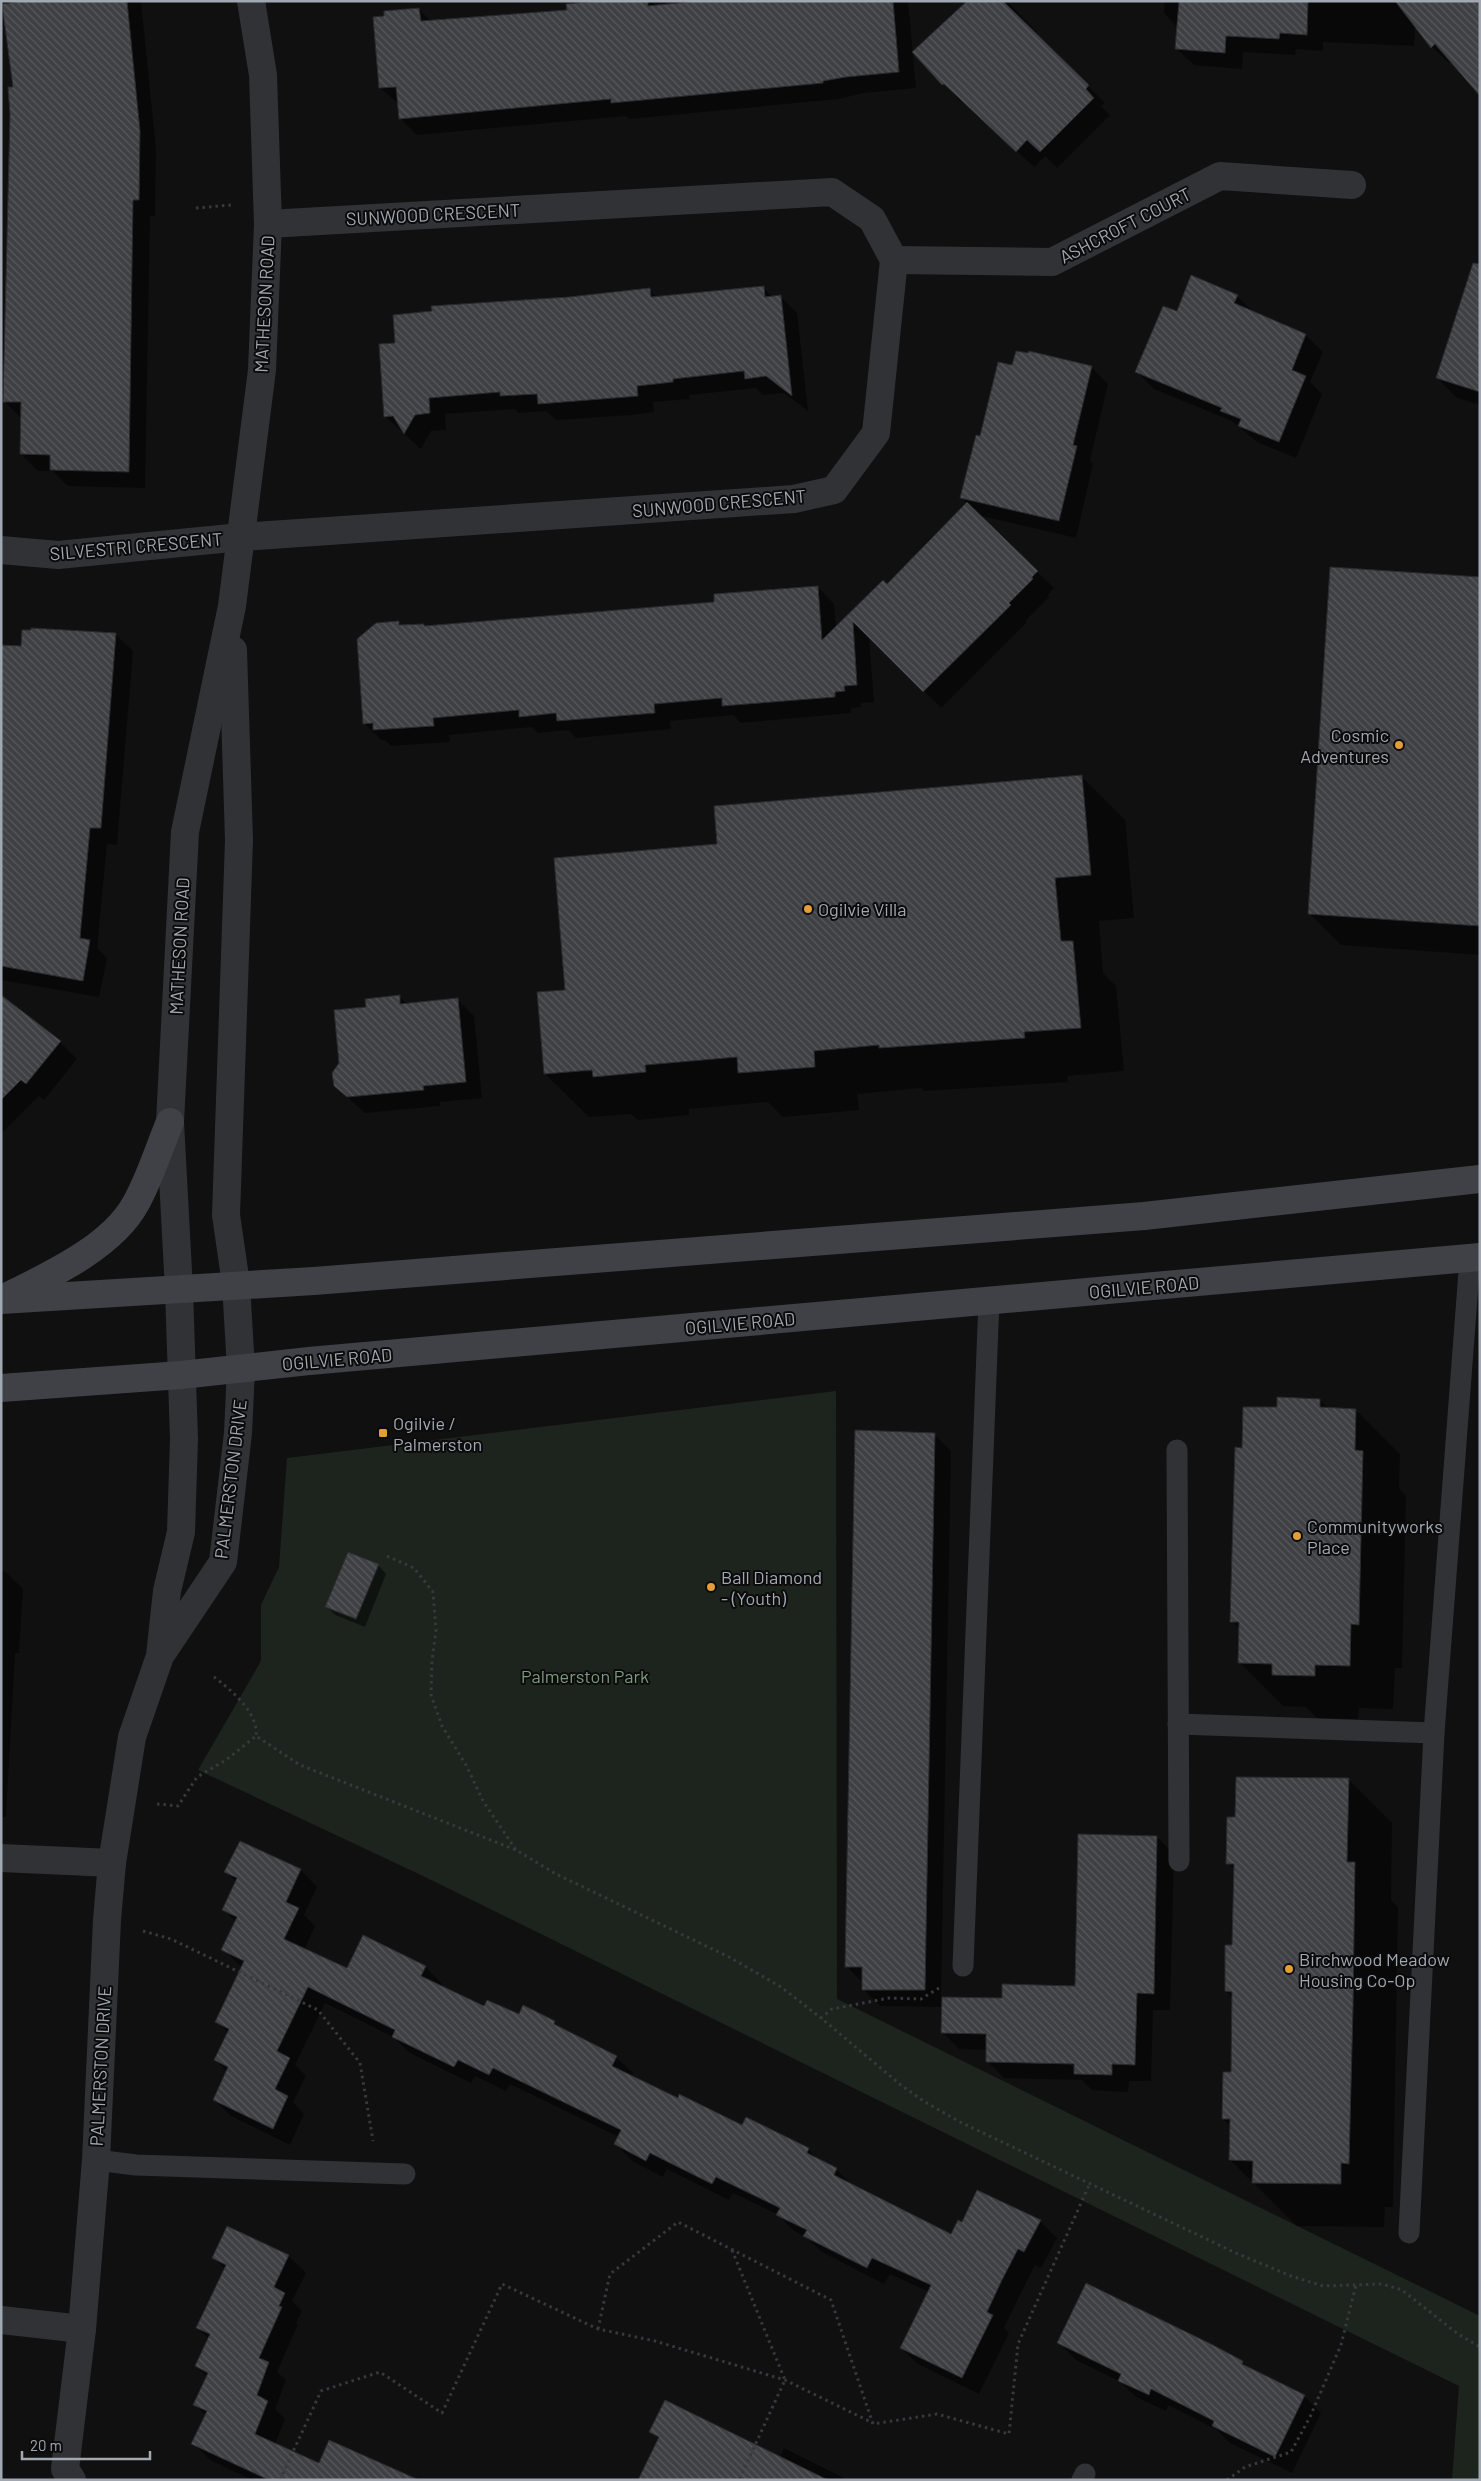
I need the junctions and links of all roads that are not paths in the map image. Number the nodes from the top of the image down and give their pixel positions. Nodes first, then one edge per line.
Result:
1 (251, 1) edge
2 (1352, 184) dead end
3 (268, 224) junction
4 (894, 260) junction
5 (241, 537) junction
6 (1, 550) edge
7 (232, 606) junction
8 (170, 1122) junction
9 (1480, 1179) edge
10 (1475, 1258) edge
11 (236, 1284) junction
12 (179, 1290) junction
13 (1, 1300) edge
14 (989, 1300) junction
15 (241, 1368) junction
16 (181, 1375) junction
17 (1, 1388) edge
18 (1177, 1450) dead end
19 (160, 1656) junction
20 (1178, 1724) junction
21 (1434, 1733) junction
22 (1, 1858) edge
23 (1179, 1861) dead end
24 (112, 1863) junction
25 (963, 1966) road end
26 (96, 2160) junction
27 (406, 2174) dead end
28 (1409, 2233) dead end
29 (1, 2320) edge
30 (82, 2329) junction
31 (72, 2480) edge

1 - 3 street, MATHESON ROAD
2 - 4 street, ASHCROFT COURT
3 - 4 street, SUNWOOD CRESCENT
3 - 5 street, MATHESON ROAD
4 - 5 street, SUNWOOD CRESCENT
5 - 6 street, SILVESTRI CRESCENT
5 - 7 street, MATHESON ROAD
7 - 8 street, MATHESON ROAD
7 - 11 street, MATHESON ROAD
8 - 12 street, MATHESON ROAD
8 - 13 main road
9 - 11 main road
10 - 14 main road, OGILVIE ROAD
10 - 21 lane
11 - 12 main road
11 - 15 street, PALMERSTON DRIVE
12 - 13 main road
12 - 16 street, PALMERSTON DRIVE
14 - 15 main road, OGILVIE ROAD
14 - 25 lane
15 - 16 main road, OGILVIE ROAD
15 - 19 street, PALMERSTON DRIVE
16 - 17 main road, OGILVIE ROAD
16 - 19 street, PALMERSTON DRIVE
18 - 20 lane
19 - 24 street, PALMERSTON DRIVE
20 - 21 lane
20 - 23 lane
21 - 28 lane
22 - 24 street
24 - 26 street, PALMERSTON DRIVE
26 - 27 lane
26 - 30 street, PALMERSTON DRIVE
29 - 30 street
30 - 31 street, PALMERSTON DRIVE

